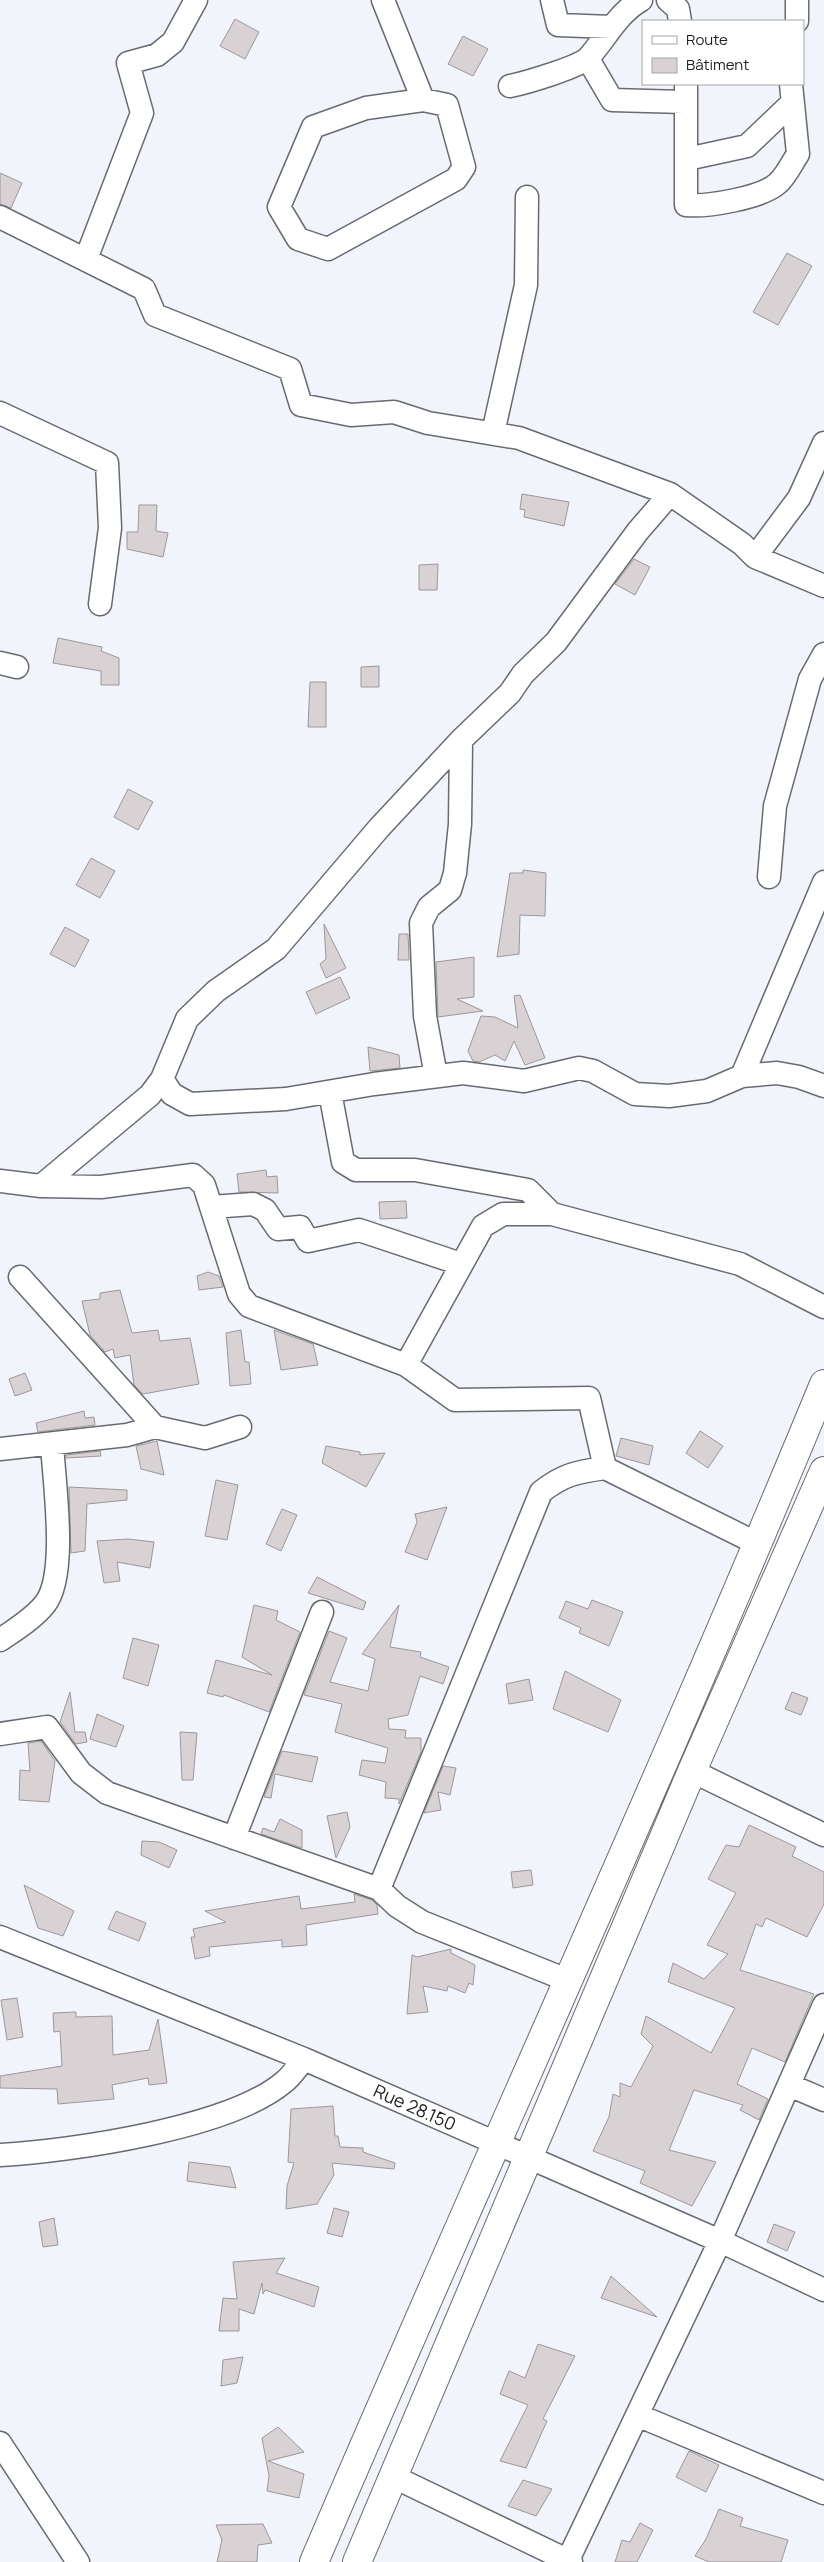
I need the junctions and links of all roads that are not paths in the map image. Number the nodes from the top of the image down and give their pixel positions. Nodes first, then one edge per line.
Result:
1 (196, 0) edge
2 (383, 0) edge
3 (552, 0) edge
4 (640, 0) edge
5 (668, 0) edge
6 (797, 0) edge
7 (680, 20) edge
8 (797, 20) edge
9 (612, 26) junction
10 (588, 59) junction
11 (510, 86) dead end
12 (685, 93) edge
13 (792, 93) edge
14 (423, 100) junction
15 (687, 159) junction
16 (527, 196) dead end
17 (0, 216) edge
18 (86, 259) junction
19 (0, 413) edge
20 (493, 434) junction
21 (824, 444) edge
22 (670, 494) junction
23 (755, 557) junction
24 (824, 586) edge
25 (100, 604) dead end
26 (824, 654) edge
27 (461, 740) junction
28 (768, 877) dead end
29 (824, 882) edge
30 (436, 1076) junction
31 (742, 1076) junction
32 (162, 1079) junction
33 (824, 1086) edge
34 (330, 1092) junction
35 (0, 1181) edge
36 (41, 1186) junction
37 (211, 1207) junction
38 (552, 1214) junction
39 (461, 1264) junction
40 (20, 1277) dead end
41 (824, 1307) edge
42 (406, 1365) junction
43 (824, 1384) edge
44 (155, 1427) junction
45 (240, 1427) dead end
46 (52, 1444) junction
47 (0, 1449) edge
48 (604, 1468) junction
49 (824, 1471) edge
50 (758, 1544) junction
51 (322, 1612) dead end
52 (0, 1640) edge
53 (0, 1734) edge
54 (692, 1771) junction
55 (824, 1835) edge
56 (234, 1838) junction
57 (379, 1890) junction
58 (0, 1938) edge
59 (566, 1980) junction
60 (824, 2005) edge
61 (304, 2059) junction
62 (788, 2085) junction
63 (824, 2100) edge
64 (495, 2143) junction
65 (0, 2154) edge
66 (528, 2157) junction
67 (720, 2241) junction
68 (824, 2290) edge
69 (637, 2415) junction
70 (0, 2443) edge
71 (392, 2476) junction
72 (824, 2493) edge
73 (570, 2561) edge
74 (78, 2562) edge
75 (314, 2562) edge
76 (357, 2562) edge

1 - 18 street
2 - 14 street
3 - 9 street
4 - 9 street
5 - 7 street
6 - 8 street
9 - 10 street
10 - 11 street
10 - 12 street
12 - 15 street
13 - 15 street
13 - 15 street
14 - 14 street
16 - 20 street
17 - 18 street
18 - 20 street
19 - 25 street
20 - 22 street
21 - 23 street
22 - 23 street
22 - 27 street
23 - 24 street
26 - 28 street
27 - 30 street
27 - 32 street
29 - 31 street
30 - 31 street
30 - 34 street
31 - 33 street
32 - 34 street
32 - 36 street
34 - 38 street
35 - 36 street
36 - 37 street
37 - 39 street
37 - 42 street
38 - 39 street
38 - 41 street
39 - 42 street
40 - 44 street
42 - 48 street
43 - 50 main road
44 - 45 street
44 - 46 street
46 - 47 street
46 - 52 street
48 - 50 street
48 - 57 street
49 - 54 main road
50 - 59 main road
51 - 56 street
53 - 56 street
54 - 55 street
54 - 66 main road
56 - 57 street
57 - 59 street
58 - 61 street, Rue 28.150
59 - 64 main road
60 - 62 street
61 - 64 street, Rue 28.150
61 - 65 street
62 - 63 street
62 - 67 street
64 - 66 street, Rue 28.150
64 - 75 main road
66 - 67 street, Rue 28.150
66 - 71 main road
67 - 68 street, Rue 28.150
67 - 69 street
69 - 72 street
69 - 73 street
70 - 74 street
71 - 73 street
71 - 76 main road

